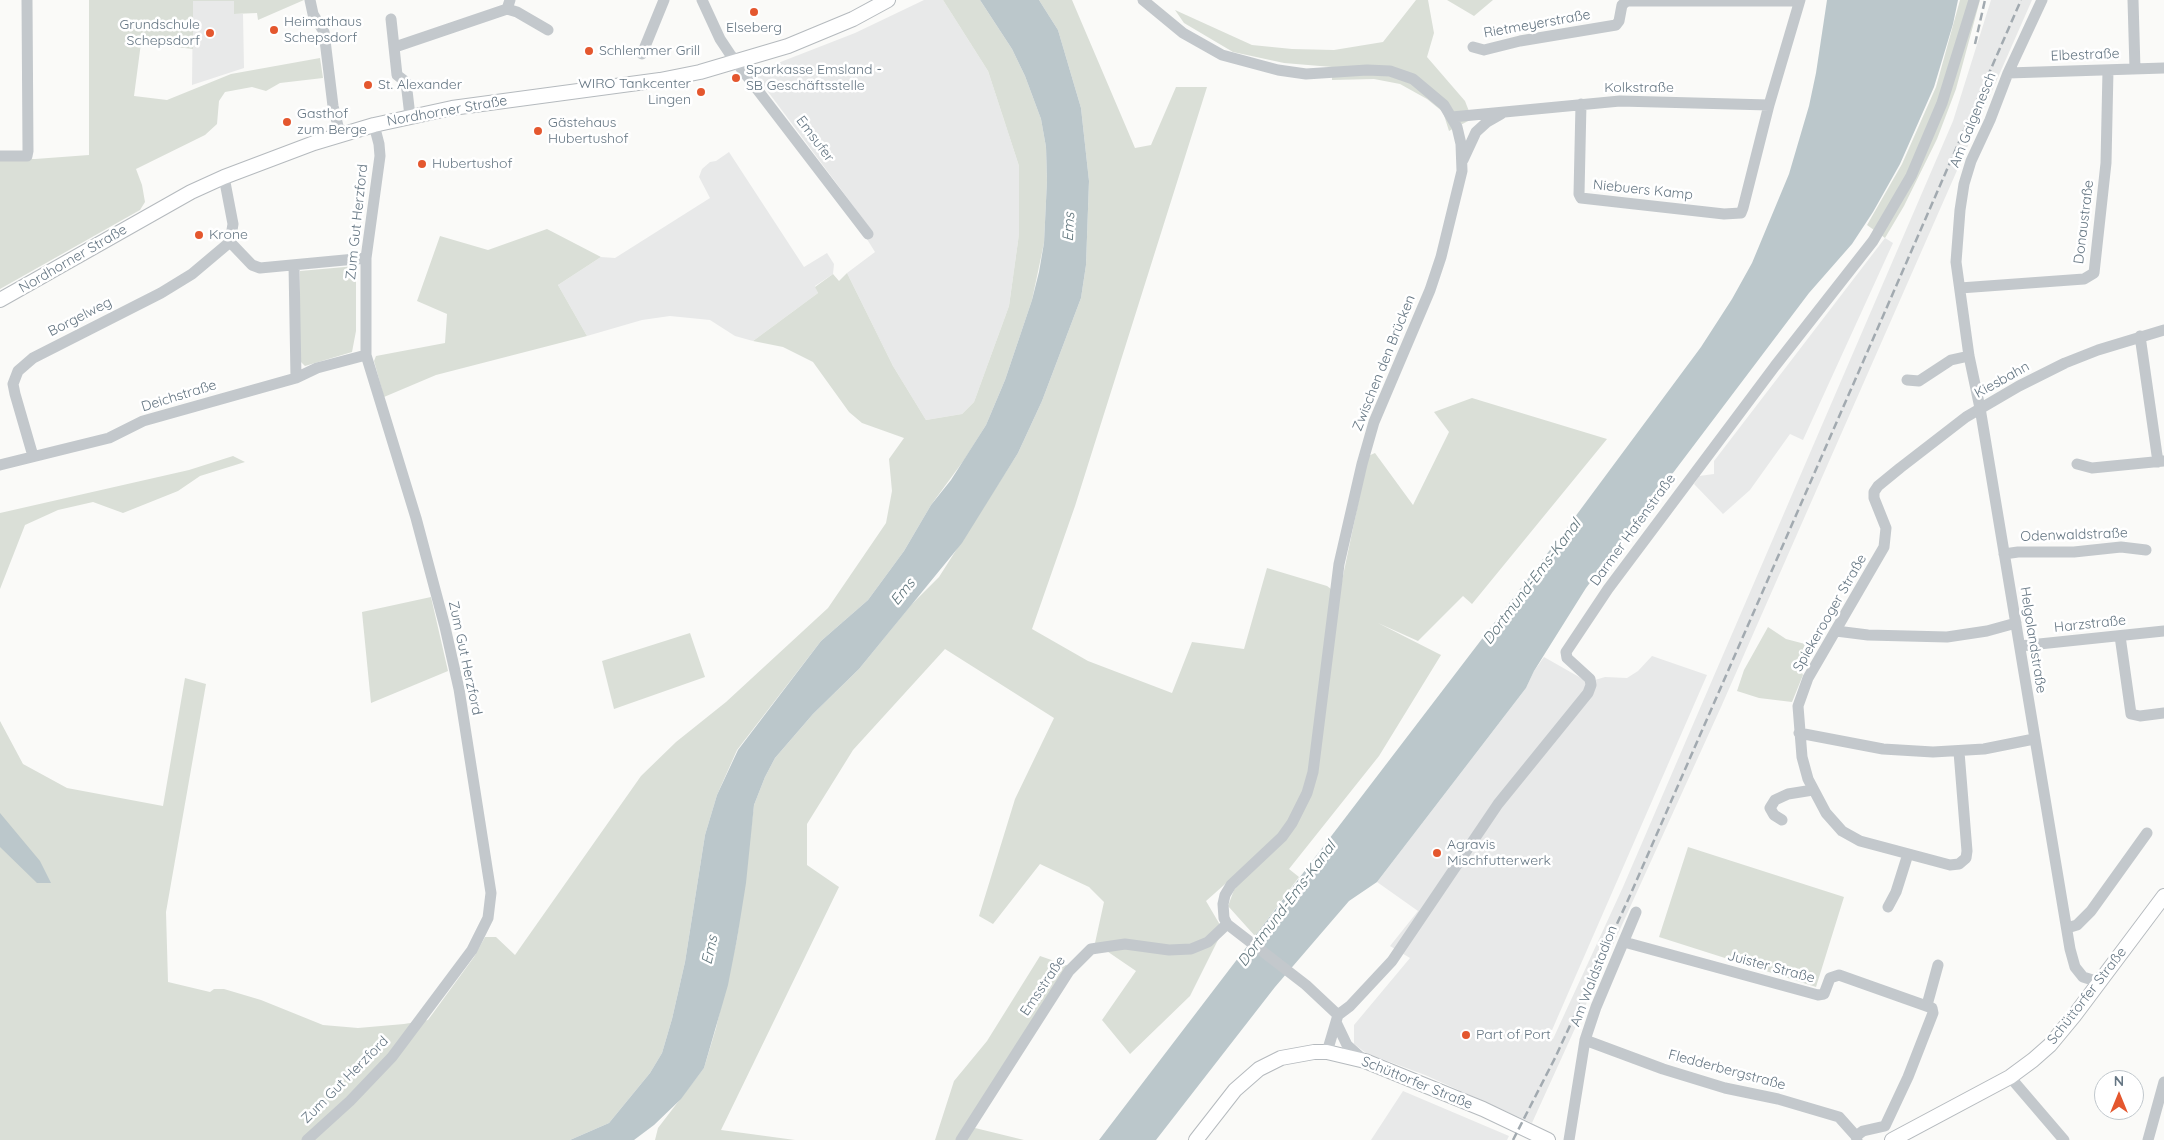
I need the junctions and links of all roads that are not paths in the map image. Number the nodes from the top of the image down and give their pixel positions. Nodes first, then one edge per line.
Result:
1 (27, 0) edge
2 (310, 0) edge
3 (664, 0) edge
4 (702, 0) edge
5 (888, 0) edge
6 (1143, 0) edge
7 (1974, 0) edge
8 (2042, 0) edge
9 (2133, 0) edge
10 (1799, 1) edge
11 (509, 4) edge
12 (391, 19) dead end
13 (548, 30) dead end
14 (395, 47) junction
15 (1473, 47) dead end
16 (642, 54) dead end
17 (737, 63) junction
18 (2164, 68) edge
19 (2135, 69) junction
20 (2108, 70) junction
21 (2008, 73) junction
22 (1581, 104) junction
23 (1769, 105) junction
24 (1510, 110) junction
25 (410, 116) junction
26 (1452, 117) junction
27 (374, 125) junction
28 (340, 134) junction
29 (0, 156) edge
30 (1462, 161) junction
31 (224, 177) junction
32 (868, 234) dead end
33 (230, 242) junction
34 (366, 258) junction
35 (294, 265) junction
36 (1960, 288) junction
37 (0, 300) edge
38 (2164, 330) edge
39 (2140, 336) junction
40 (366, 355) junction
41 (1969, 356) junction
42 (296, 378) junction
43 (1907, 380) dead end
44 (1980, 408) junction
45 (34, 456) junction
46 (2161, 462) edge
47 (2077, 464) dead end
48 (0, 465) edge
49 (1874, 492) joint
50 (2146, 550) dead end
51 (2004, 554) junction
52 (2016, 622) junction
53 (1836, 631) junction
54 (2164, 631) edge
55 (2120, 636) junction
56 (2020, 646) junction
57 (2164, 713) edge
58 (1799, 733) junction
59 (2034, 739) junction
60 (1959, 752) junction
61 (1812, 790) junction
62 (1782, 820) dead end
63 (2147, 833) dead end
64 (1908, 854) junction
65 (2164, 896) edge
66 (1888, 908) dead end
67 (1636, 912) dead end
68 (1231, 928) junction
69 (2067, 928) junction
70 (1624, 942) junction
71 (1938, 965) dead end
72 (2100, 982) junction
73 (1927, 1005) junction
74 (1337, 1018) junction
75 (1585, 1040) junction
76 (1327, 1052) junction
77 (1365, 1061) junction
78 (2010, 1077) junction
79 (2164, 1082) edge
80 (1857, 1138) edge
81 (307, 1140) edge
82 (961, 1140) edge
83 (1196, 1140) edge
84 (1548, 1140) edge
85 (1569, 1140) edge
86 (1892, 1140) edge
87 (2064, 1140) edge
88 (2148, 1140) edge

1 - 29 street
2 - 28 street
3 - 16 street
4 - 17 street, Emsufer
5 - 17 main road, Nordhorner Straße
6 - 26 street, Zwischen den Brücken
7 - 74 street, Darmer Hafenstraße
8 - 21 street, Am Galgenesch
9 - 19 street
10 - 15 street, Rietmeyerstraße
10 - 23 street
11 - 13 street
11 - 14 street
12 - 14 street
14 - 25 street
17 - 25 main road, Nordhorner Straße
17 - 32 street, Emsufer
18 - 19 street, Elbestraße
19 - 20 street, Elbestraße
20 - 21 street, Elbestraße
20 - 36 street, Donaustraße
21 - 36 street, Am Galgenesch
22 - 23 street, Kolkstraße
22 - 23 street, Niebuers Kamp
22 - 24 street, Kolkstraße
24 - 26 street, Kolkstraße
24 - 30 street, Kolkstraße
25 - 27 main road, Nordhorner Straße
26 - 30 street, Zwischen den Brücken
27 - 28 main road, Nordhorner Straße
27 - 34 street, Zum Gut Herzford
28 - 31 main road, Nordhorner Straße
30 - 68 street, Zwischen den Brücken
31 - 33 street
31 - 37 main road, Nordhorner Straße
33 - 35 street
33 - 45 street, Borgelweg
34 - 35 street
34 - 40 street, Zum Gut Herzford
35 - 42 street
36 - 41 street, Helgolandstraße
38 - 39 street, Kiesbahn
39 - 44 street, Kiesbahn
39 - 46 street
40 - 42 street, Deichstraße
40 - 81 street, Zum Gut Herzford
41 - 43 street
41 - 44 street, Helgolandstraße
42 - 45 street, Deichstraße
44 - 49 street, Kiesbahn
44 - 51 street, Helgolandstraße
45 - 48 street, Deichstraße
46 - 47 street
49 - 53 street, Spiekerooger Straße
50 - 51 street, Odenwaldstraße
51 - 52 street, Helgolandstraße
52 - 53 street
52 - 56 street, Helgolandstraße
53 - 58 street, Spiekerooger Straße
54 - 55 street, Harzstraße
55 - 56 street, Harzstraße
55 - 57 street
56 - 59 street, Helgolandstraße
58 - 60 street
58 - 61 street, Spiekerooger Straße
59 - 60 street
59 - 69 street, Helgolandstraße
60 - 64 street, Spiekerooger Straße
61 - 62 street
61 - 64 street, Spiekerooger Straße
63 - 69 street
64 - 66 street
65 - 72 main road, Schüttorfer Straße
67 - 70 street, Am Waldstadion
68 - 74 street
68 - 82 street, Emsstraße
69 - 72 street, Helgolandstraße
70 - 73 street, Juister Straße
70 - 75 street, Am Waldstadion
71 - 73 street
72 - 78 main road, Schüttorfer Straße
73 - 80 street
74 - 76 street
74 - 77 street
75 - 80 street, Fledderbergstraße
75 - 85 street, Am Waldstadion
76 - 77 main road, Schüttorfer Straße
76 - 83 main road, Schüttorfer Straße
77 - 84 main road, Schüttorfer Straße
78 - 86 main road, Schüttorfer Straße
78 - 87 street
79 - 88 street

